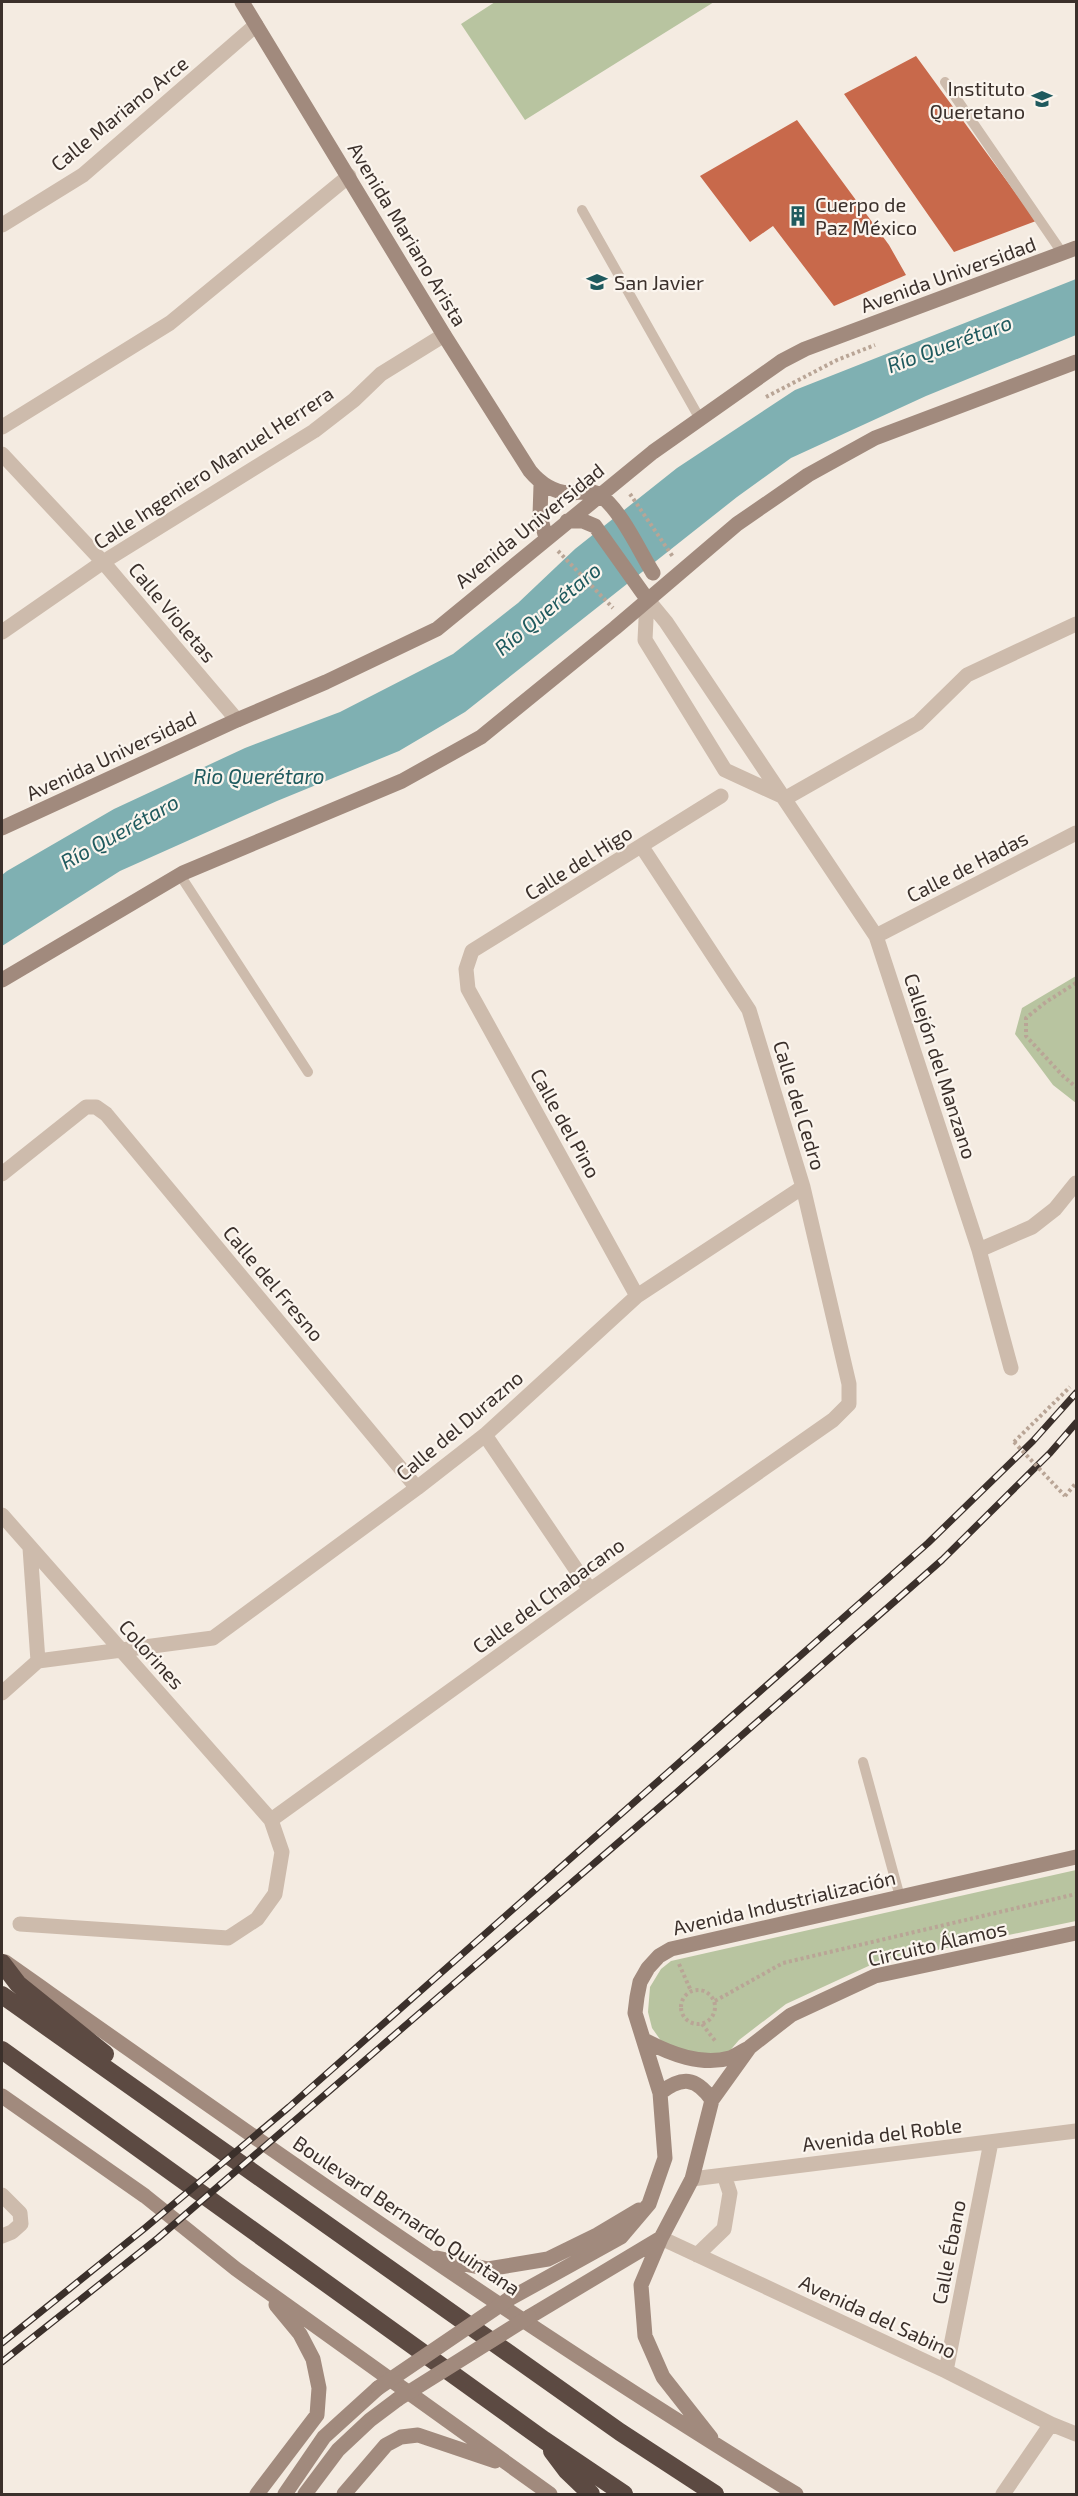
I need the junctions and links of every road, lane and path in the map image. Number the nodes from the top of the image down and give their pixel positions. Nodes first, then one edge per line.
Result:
1 (242, 2) edge
2 (256, 25) junction
3 (945, 82) dead end
4 (349, 176) junction
5 (582, 210) dead end
6 (2, 225) edge
7 (1070, 251) edge
8 (444, 335) junction
9 (879, 343) dead end
10 (1077, 362) edge
11 (761, 400) dead end
12 (700, 419) junction
13 (2, 427) edge
14 (2, 454) edge
15 (541, 485) junction
16 (636, 486) dead end
17 (628, 491) dead end
18 (599, 495) junction
19 (634, 500) dead end
20 (567, 520) junction
21 (546, 538) junction
22 (668, 550) dead end
23 (562, 555) dead end
24 (103, 562) junction
25 (664, 568) junction
26 (640, 589) junction
27 (610, 605) dead end
28 (608, 617) dead end
29 (1077, 624) edge
30 (2, 632) edge
31 (237, 720) junction
32 (721, 796) dead end
33 (786, 798) junction
34 (2, 828) edge
35 (1077, 833) edge
36 (642, 847) junction
37 (180, 874) junction
38 (876, 936) junction
39 (466, 969) joint
40 (2, 980) edge
41 (1077, 983) edge
42 (308, 1072) dead end
43 (1077, 1087) edge
44 (2, 1174) edge
45 (1077, 1183) edge
46 (803, 1187) junction
47 (979, 1250) junction
48 (636, 1296) junction
49 (1011, 1368) dead end
50 (1070, 1387) dead end
51 (849, 1404) joint
52 (485, 1435) junction
53 (1077, 1484) edge
54 (417, 1488) junction
55 (2, 1515) edge
56 (30, 1548) junction
57 (590, 1590) junction
58 (121, 1652) junction
59 (39, 1661) junction
60 (2, 1693) edge
61 (862, 1762) dead end
62 (271, 1820) junction
63 (1077, 1857) edge
64 (1077, 1894) edge
65 (900, 1897) junction
66 (20, 1924) dead end
67 (1076, 1933) edge
68 (671, 1949) junction
69 (2, 1961) edge
70 (680, 1966) junction
71 (673, 1971) dead end
72 (691, 1991) junction
73 (2, 1995) edge
74 (715, 2001) junction
75 (646, 2041) junction
76 (750, 2047) junction
77 (2, 2050) edge
78 (134, 2087) junction
79 (660, 2093) junction
80 (2, 2096) edge
81 (712, 2100) junction
82 (1077, 2131) edge
83 (991, 2142) junction
84 (724, 2175) junction
85 (692, 2179) junction
86 (2, 2195) edge
87 (649, 2204) junction
88 (2, 2236) edge
89 (661, 2238) junction
90 (420, 2253) junction
91 (697, 2255) junction
92 (236, 2268) junction
93 (946, 2370) junction
94 (1051, 2424) junction
95 (1077, 2434) edge
96 (544, 2440) junction
97 (718, 2447) junction
98 (511, 2467) junction
99 (257, 2494) edge
100 (285, 2494) edge
101 (305, 2494) edge
102 (344, 2494) edge
103 (550, 2494) edge
104 (591, 2494) edge
105 (624, 2494) edge
106 (715, 2494) edge
107 (796, 2494) edge
108 (1004, 2494) edge

1 - 2 main road, Avenida Mariano Arista
2 - 4 main road, Avenida Mariano Arista
2 - 6 street, Calle Mariano Arce
3 - 7 lane
4 - 8 main road, Avenida Mariano Arista
4 - 13 street
5 - 12 lane
7 - 12 main road, Avenida Universidad
8 - 15 main road, Avenida Mariano Arista
8 - 24 street, Calle Ingeniero Manuel Herrera
9 - 11 path
10 - 25 main road
12 - 18 main road, Avenida Universidad
14 - 24 street, Calle Violetas
15 - 18 main road
15 - 21 main road
16 - 17 path
18 - 20 main road, Avenida Universidad
18 - 25 main road
19 - 22 path
20 - 21 main road, Avenida Universidad
20 - 26 main road
21 - 31 main road, Avenida Universidad
23 - 27 path
24 - 30 street, Calle Ingeniero Manuel Herrera
24 - 31 street, Calle Violetas
25 - 26 main road
25 - 26 main road
26 - 28 path
26 - 33 street, Callejón del Manzano
26 - 33 street
26 - 37 main road
29 - 33 street
31 - 34 main road, Avenida Universidad
32 - 36 street, Calle del Higo
33 - 38 street, Callejón del Manzano
35 - 38 street, Calle de Hadas
36 - 39 street, Calle del Higo
36 - 46 street, Calle del Cedro
37 - 40 main road
37 - 42 lane
38 - 47 street, Callejón del Manzano
39 - 48 street, Calle del Pino
41 - 43 path
44 - 54 street, Calle del Fresno
45 - 47 street
46 - 48 street, Calle del Durazno
46 - 51 street, Calle del Cedro
47 - 49 street, Callejón del Manzano
48 - 52 street, Calle del Durazno
50 - 53 path, bridge
51 - 57 street, Calle del Chabacano
52 - 54 street, Calle del Durazno
52 - 57 street
54 - 58 street, Calle del Durazno
55 - 56 street, Colorines
56 - 58 street, Colorines
56 - 59 street
57 - 62 street, Calle del Chabacano
58 - 59 street, Calle del Durazno
58 - 62 street, Colorines
59 - 60 street
61 - 65 lane
62 - 66 street
63 - 65 main road, Avenida Industrialización
64 - 74 path
65 - 68 main road, Avenida Industrialización
67 - 76 main road, Circuito Álamos
68 - 70 path
68 - 75 main road, Avenida Industrialización
69 - 78 highway
69 - 90 main road, Boulevard Bernardo Quintana
70 - 71 path
70 - 72 path
72 - 74 path
72 - 74 path
73 - 78 highway
75 - 76 main road
75 - 79 main road, Avenida Industrialización
76 - 81 main road, Circuito Álamos
77 - 96 highway
78 - 106 highway
79 - 81 main road
79 - 87 main road, Avenida Industrialización
80 - 92 main road
81 - 85 main road, Circuito Álamos
82 - 83 street, Avenida del Roble
83 - 84 street, Avenida del Roble
83 - 93 street, Calle Ébano
84 - 85 street, Avenida del Roble
84 - 91 street
85 - 89 main road, Circuito Álamos
86 - 88 street
87 - 90 main road
87 - 100 main road, Avenida Industrialización, bridge
89 - 91 street, Avenida del Sabino
89 - 97 main road, Circuito Álamos
89 - 101 main road, bridge
90 - 97 main road, Boulevard Bernardo Quintana
91 - 93 street, Avenida del Sabino
92 - 98 main road
92 - 99 main road
93 - 94 street, Avenida del Sabino
94 - 95 street, Avenida del Sabino
94 - 108 street
96 - 104 highway
96 - 105 highway
97 - 107 main road, Boulevard Bernardo Quintana
98 - 102 main road
98 - 103 main road

